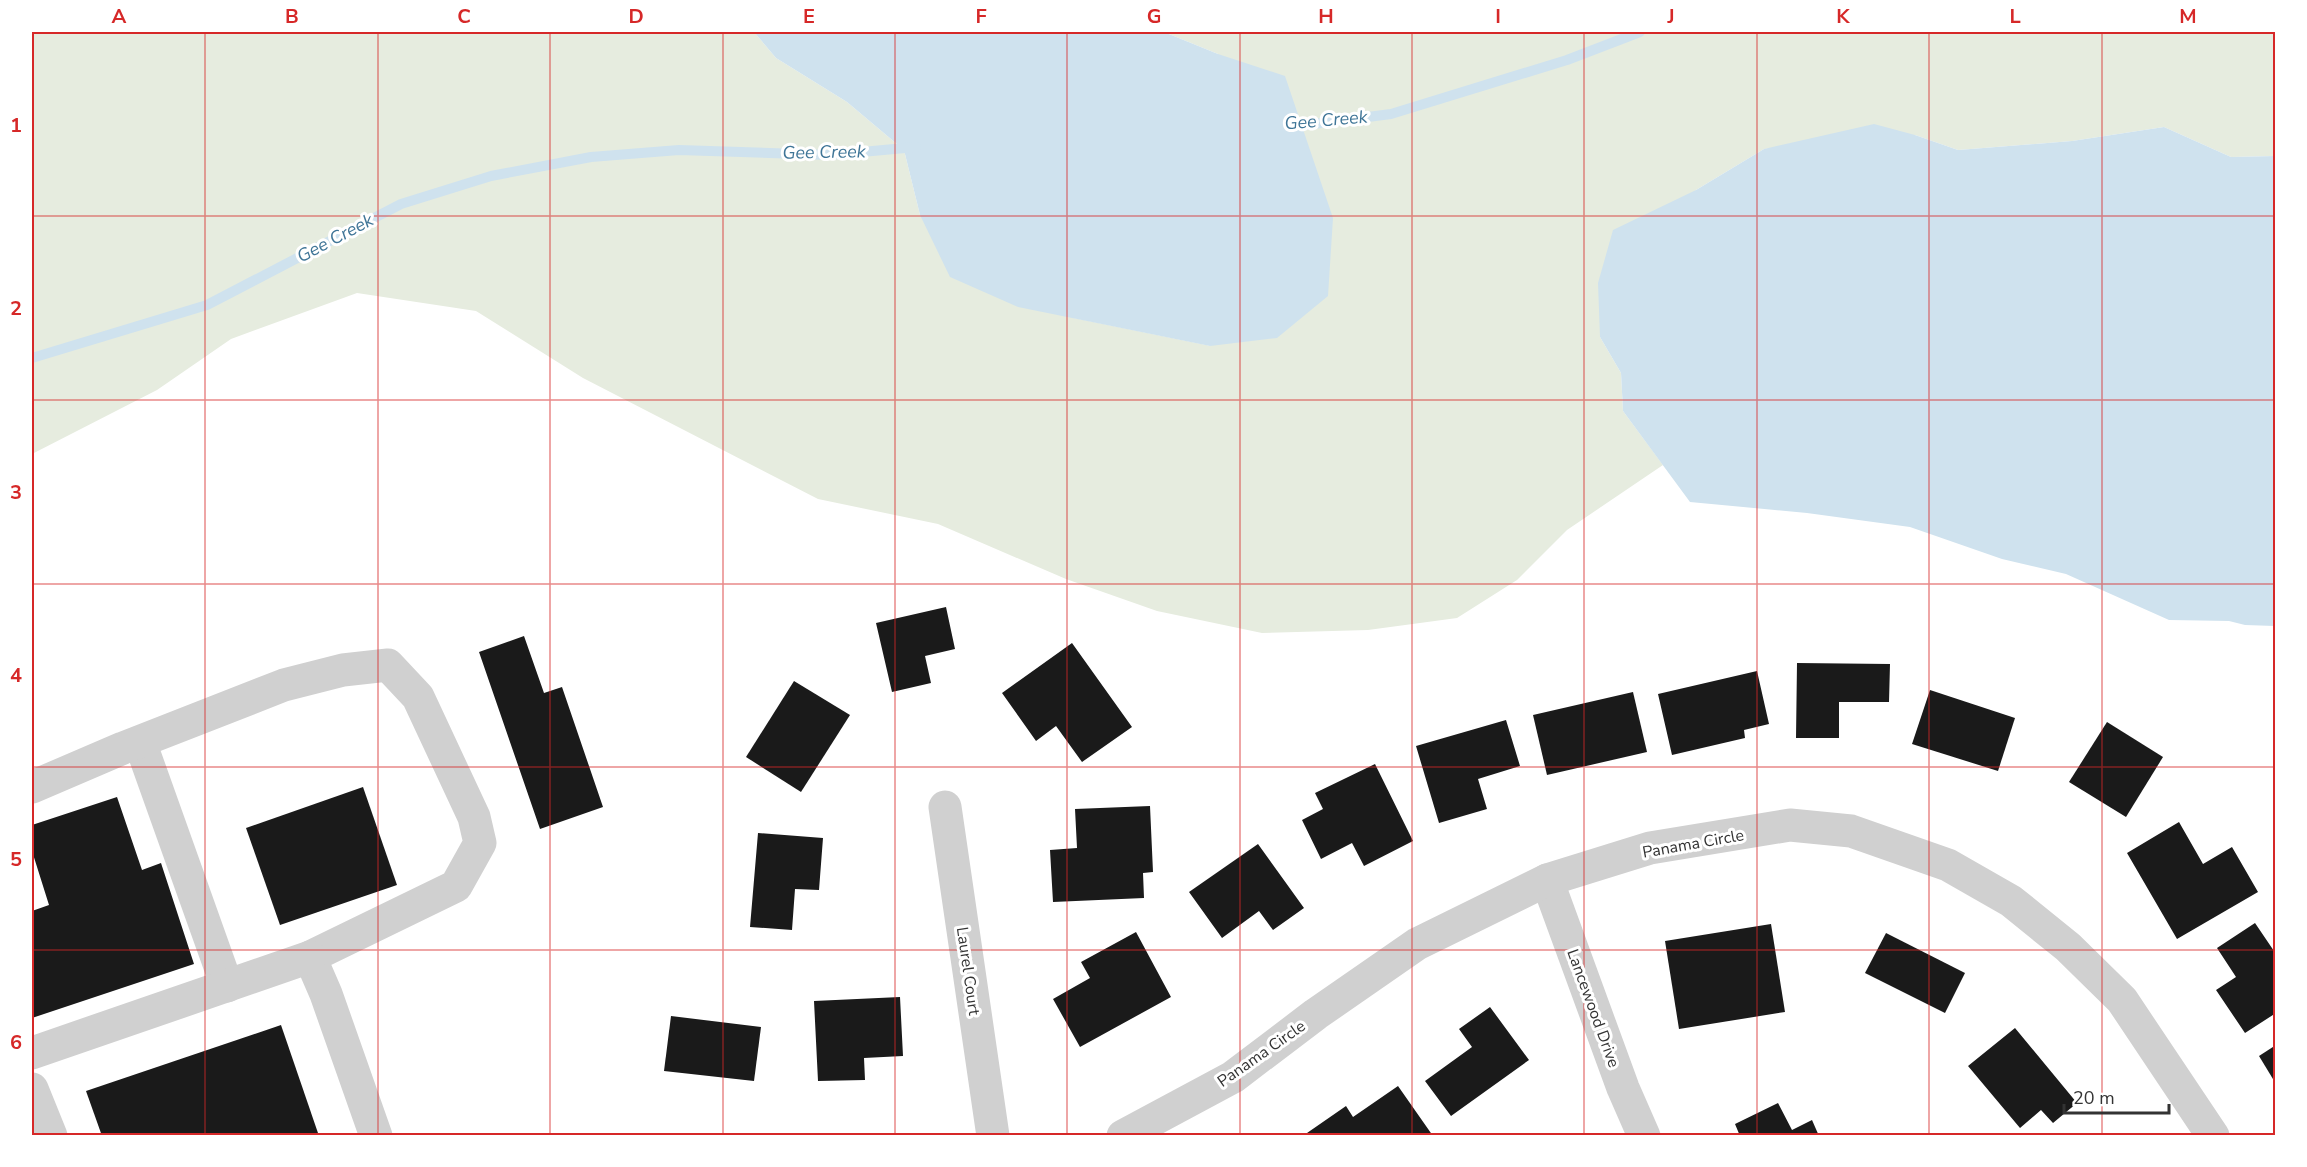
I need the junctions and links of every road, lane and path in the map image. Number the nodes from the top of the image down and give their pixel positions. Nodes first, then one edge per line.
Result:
1 (140, 742) junction
2 (32, 787) edge
3 (945, 807) dead end
4 (1547, 880) junction
5 (310, 957) junction
6 (227, 986) junction
7 (32, 1053) edge
8 (32, 1089) edge
9 (51, 1136) edge
10 (376, 1136) edge
11 (993, 1136) edge
12 (1123, 1136) edge
13 (1644, 1136) edge
14 (2213, 1136) edge

1 - 2 street
1 - 5 street
1 - 6 street
3 - 11 street, Laurel Court
4 - 12 street, Panama Circle
4 - 13 street, Lancewood Drive
4 - 14 street, Panama Circle
5 - 6 street
5 - 10 street
6 - 7 street
8 - 9 street

